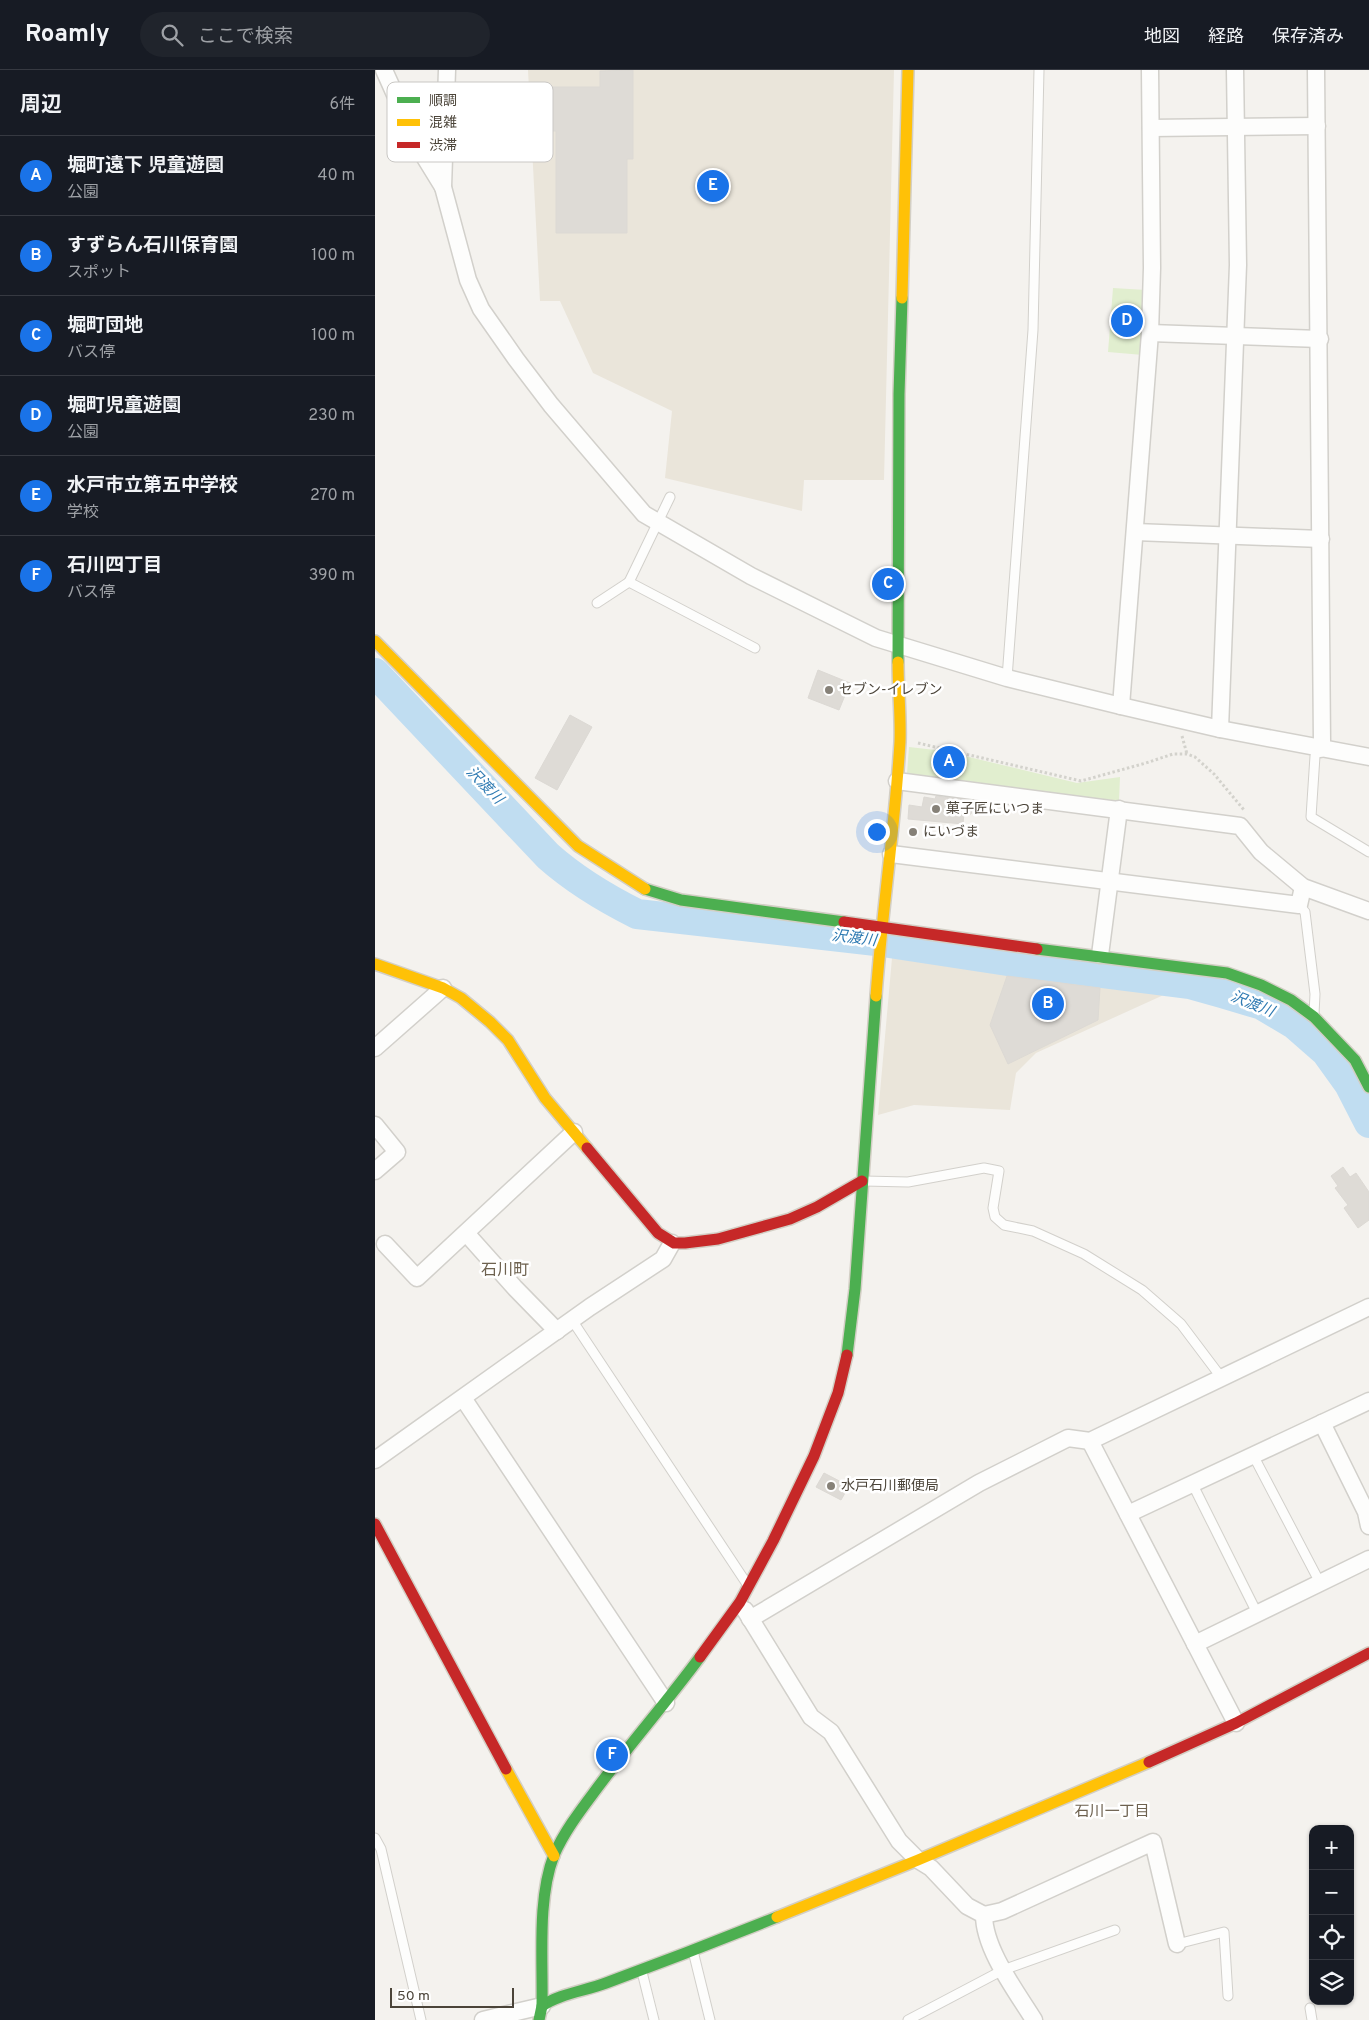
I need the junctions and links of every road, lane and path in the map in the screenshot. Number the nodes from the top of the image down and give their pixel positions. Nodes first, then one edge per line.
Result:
1 (384, 70) edge
2 (908, 70) edge
3 (1039, 70) edge
4 (1150, 70) edge
5 (1235, 70) edge
6 (1316, 70) edge
7 (389, 82) edge
8 (1236, 126) junction
9 (1317, 126) junction
10 (1151, 128) junction
11 (428, 162) edge
12 (444, 162) edge
13 (443, 187) junction
14 (1150, 333) junction
15 (1235, 336) junction
16 (1320, 339) junction
17 (670, 497) dead end
18 (658, 523) junction
19 (1135, 532) junction
20 (1228, 536) junction
21 (1321, 539) junction
22 (629, 582) junction
23 (597, 603) dead end
24 (375, 641) edge
25 (897, 645) junction
26 (755, 648) dead end
27 (1007, 678) junction
28 (1121, 706) junction
29 (1220, 729) junction
30 (900, 740) junction
31 (1320, 749) junction
32 (1369, 757) edge
33 (897, 781) junction
34 (1119, 809) junction
35 (1240, 826) junction
36 (1369, 852) edge
37 (891, 854) junction
38 (1109, 881) junction
39 (1303, 887) junction
40 (1299, 905) junction
41 (1369, 911) edge
42 (881, 931) junction
43 (1100, 955) junction
44 (375, 964) edge
45 (443, 988) junction
46 (1314, 1017) junction
47 (375, 1048) edge
48 (1369, 1087) edge
49 (375, 1125) edge
50 (573, 1132) junction
51 (375, 1171) edge
52 (862, 1181) junction
53 (466, 1232) junction
54 (672, 1243) junction
55 (385, 1244) dead end
56 (1369, 1307) edge
57 (572, 1320) junction
58 (557, 1330) junction
59 (1221, 1377) junction
60 (463, 1398) junction
61 (1369, 1401) edge
62 (1322, 1423) junction
63 (1090, 1441) junction
64 (1253, 1455) junction
65 (375, 1460) edge
66 (1192, 1483) junction
67 (1128, 1514) junction
68 (375, 1524) edge
69 (1369, 1526) edge
70 (1369, 1559) edge
71 (1317, 1577) dead end
72 (747, 1585) junction
73 (740, 1602) junction
74 (1257, 1613) junction
75 (750, 1619) junction
76 (1195, 1644) junction
77 (1369, 1653) edge
78 (666, 1703) junction
79 (1236, 1723) junction
80 (375, 1838) edge
81 (554, 1856) junction
82 (917, 1860) junction
83 (984, 1915) junction
84 (1115, 1930) dead end
85 (1177, 1944) joint
86 (693, 1951) junction
87 (641, 1969) junction
88 (1003, 1970) junction
89 (1228, 1996) dead end
90 (1310, 2008) dead end
91 (540, 2013) edge
92 (421, 2020) edge
93 (483, 2020) edge
94 (654, 2020) edge
95 (710, 2020) edge
96 (909, 2020) edge
97 (1034, 2020) edge
98 (1312, 2020) edge

1 - 7 street
2 - 25 street
3 - 27 lane
4 - 10 street
5 - 8 street
6 - 9 street
8 - 9 street
8 - 10 street
8 - 15 street
9 - 16 street
10 - 14 street
11 - 13 street
12 - 13 street
13 - 18 street
14 - 15 street
14 - 19 street
15 - 16 street
15 - 20 street
16 - 21 street
17 - 18 lane
18 - 22 lane
18 - 25 street
19 - 20 street
19 - 28 street
20 - 21 street
20 - 29 street
21 - 31 street
22 - 23 lane
22 - 26 lane
24 - 42 street
25 - 27 street
25 - 30 street
27 - 28 street
28 - 29 street
29 - 31 street
30 - 33 street
30 - 35 path
31 - 32 street
31 - 36 lane
33 - 34 street
33 - 37 street
34 - 35 street
34 - 38 street
35 - 39 street
37 - 38 street
37 - 42 street
38 - 40 street
38 - 43 street
39 - 40 street
39 - 41 street
40 - 46 lane
42 - 43 street
42 - 52 street
43 - 46 street
44 - 45 street
45 - 47 street
45 - 50 street
46 - 48 street
49 - 51 street
50 - 53 street
50 - 54 street
52 - 54 street
52 - 59 lane
52 - 72 street
53 - 55 street
53 - 58 street
54 - 57 street
56 - 59 street
57 - 58 street
57 - 72 lane
58 - 60 street
59 - 63 street
60 - 65 street
60 - 78 street
61 - 62 street
62 - 64 street
62 - 69 street
63 - 67 street
63 - 75 street
64 - 66 street
64 - 71 lane
66 - 67 street
66 - 74 lane
67 - 76 street
68 - 81 street
70 - 74 street
72 - 73 street
73 - 75 street
73 - 78 street
74 - 76 street
75 - 82 street
76 - 79 street
77 - 79 street
78 - 81 street
79 - 82 street
80 - 92 lane
81 - 91 street
82 - 83 street
82 - 86 street
83 - 85 street
83 - 88 street
84 - 88 lane
85 - 89 lane
86 - 87 street
86 - 95 lane
87 - 91 street
87 - 94 lane
88 - 96 lane
88 - 97 street
90 - 98 lane
91 - 93 street

